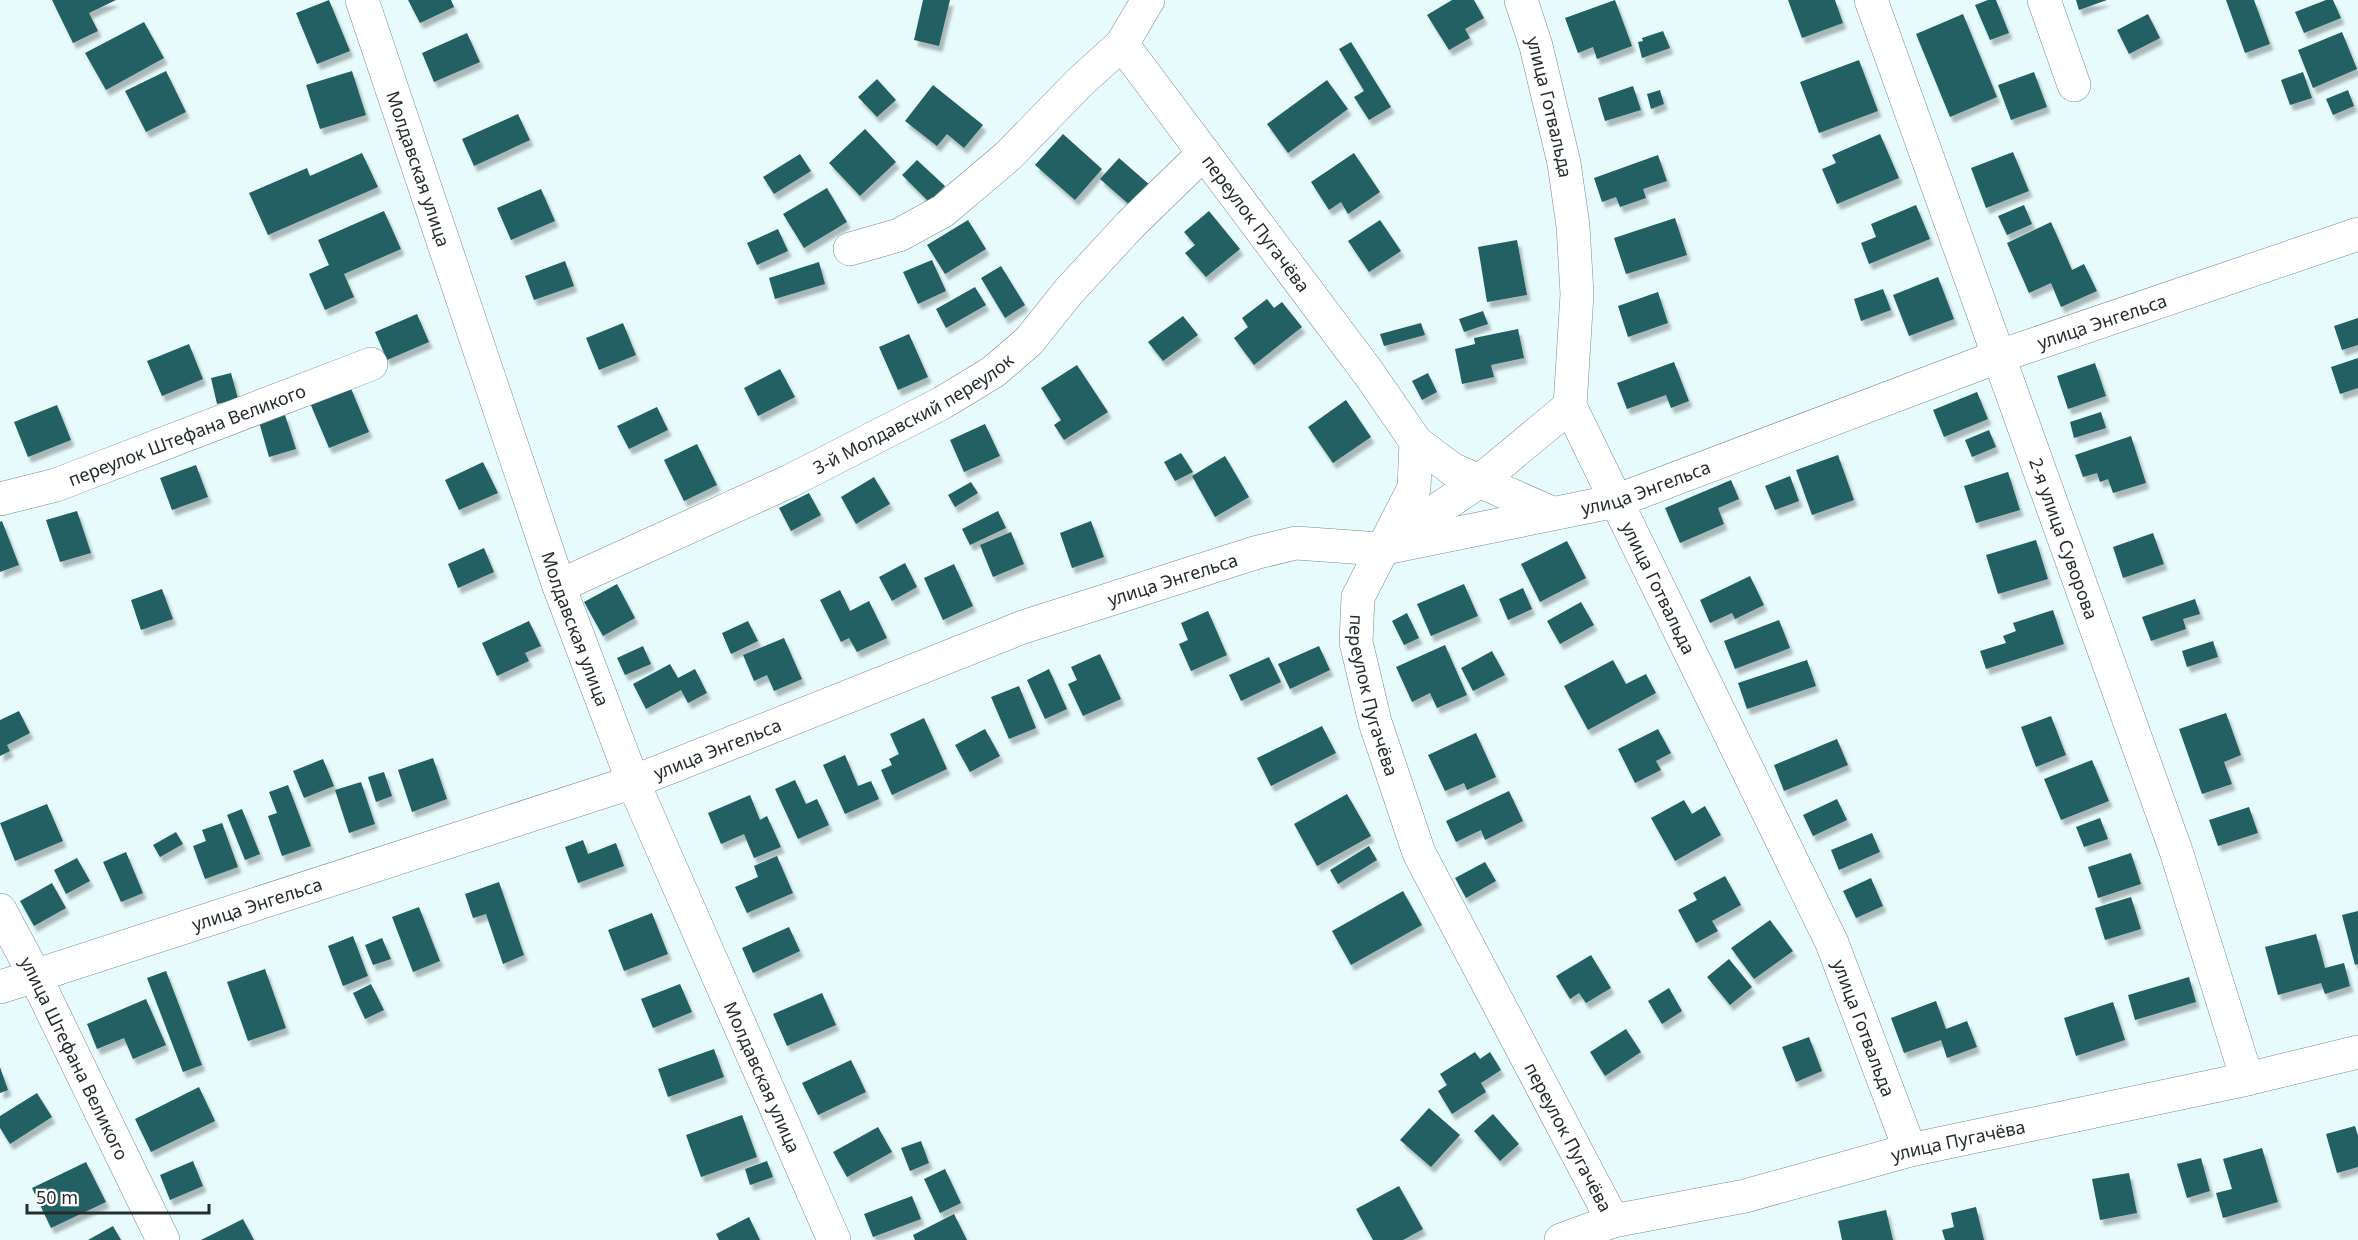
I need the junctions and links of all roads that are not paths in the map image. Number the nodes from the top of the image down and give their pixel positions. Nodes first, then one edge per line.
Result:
1 (362, 0) edge
2 (1148, 0) edge
3 (1521, 0) edge
4 (1871, 0) edge
5 (2044, 0) edge
6 (1122, 44) junction
7 (2074, 85) dead end
8 (1204, 153) junction
9 (2358, 234) edge
10 (850, 249) dead end
11 (1997, 357) junction
12 (371, 364) dead end
13 (1570, 406) junction
14 (1416, 442) junction
15 (1481, 480) junction
16 (0, 499) edge
17 (1616, 501) junction
18 (1552, 513) junction
19 (1380, 549) junction
20 (559, 586) junction
21 (633, 782) junction
22 (0, 910) edge
23 (34, 974) junction
24 (0, 987) edge
25 (2358, 1052) edge
26 (2247, 1079) junction
27 (1910, 1150) junction
28 (1613, 1221) junction
29 (163, 1240) edge
30 (834, 1240) edge
31 (1561, 1240) edge

1 - 20 street, Молдавская улица
2 - 6 street
3 - 13 street, улица Готвальда
4 - 11 street, 2-я улица Суворова
5 - 7 street
6 - 8 street, переулок Пугачёва
6 - 10 street
8 - 14 street, переулок Пугачёва
8 - 20 street, 3-й Молдавский переулок
9 - 11 street, улица Энгельса
11 - 17 street, улица Энгельса
11 - 26 street, 2-я улица Суворова
12 - 16 street, переулок Штефана Великого
13 - 15 street
13 - 17 street, улица Готвальда
14 - 15 street
14 - 19 street, переулок Пугачёва
15 - 18 street
15 - 19 street
17 - 18 street, улица Энгельса
17 - 27 street, улица Готвальда
18 - 19 street, улица Энгельса
19 - 21 street, улица Энгельса
19 - 28 street, переулок Пугачёва
20 - 21 street, Молдавская улица
21 - 23 street, улица Энгельса
21 - 30 street, Молдавская улица
22 - 23 street, улица Штефана Великого
23 - 24 street, улица Энгельса
23 - 29 street, улица Штефана Великого
25 - 26 street, улица Пугачёва
26 - 27 street, улица Пугачёва
27 - 28 street, улица Пугачёва
28 - 31 street, улица Пугачёва

